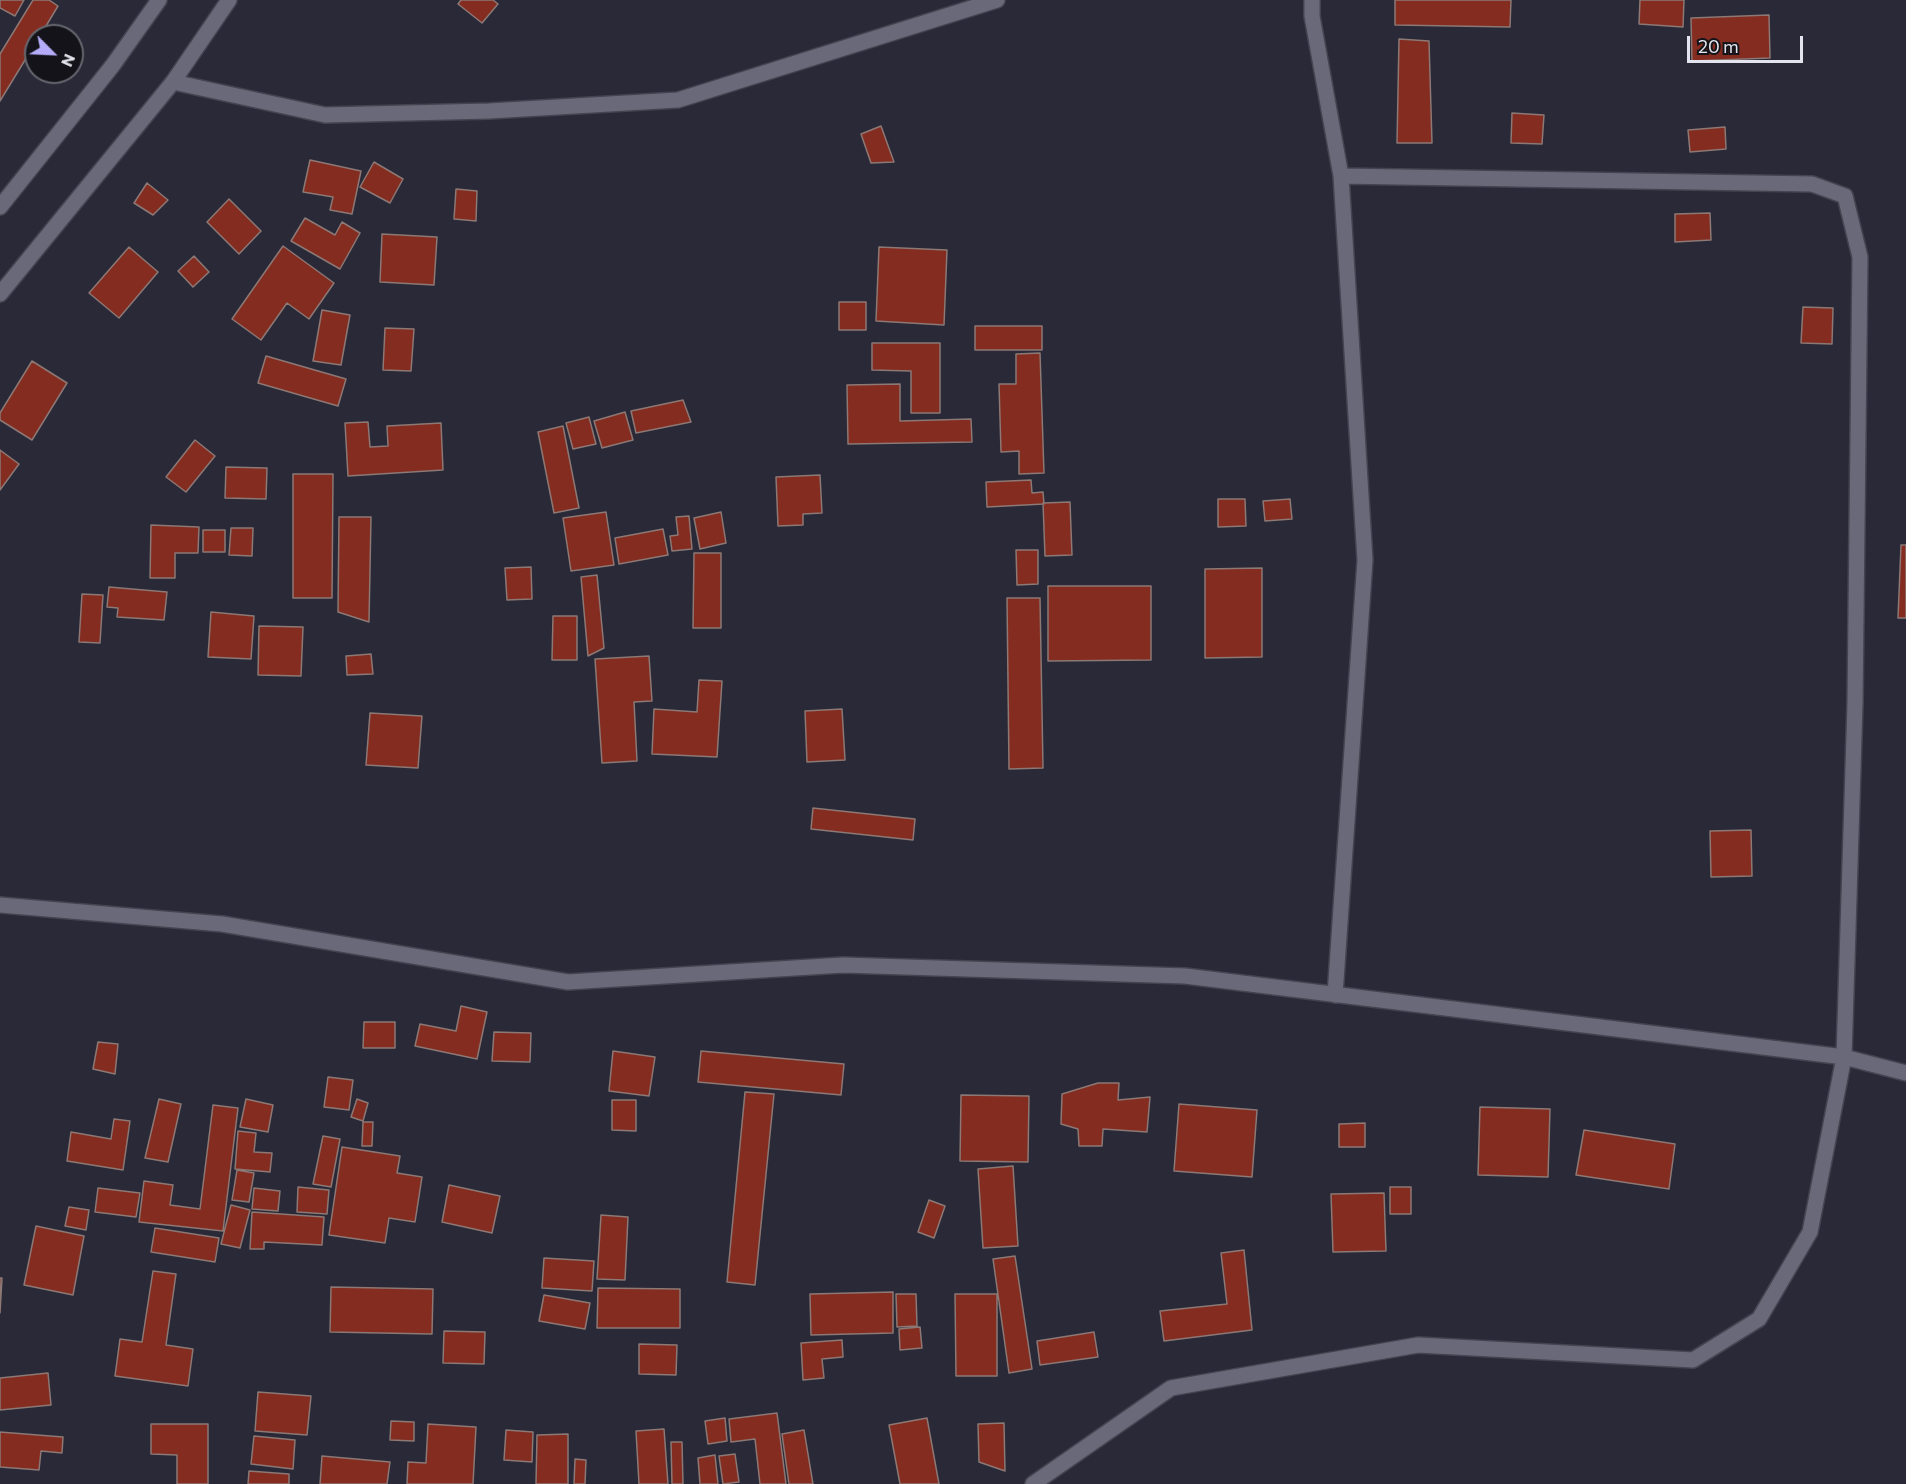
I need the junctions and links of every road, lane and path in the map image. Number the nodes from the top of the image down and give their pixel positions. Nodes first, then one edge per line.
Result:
1 (159, 0) edge
2 (229, 0) edge
3 (997, 0) edge
4 (1312, 0) edge
5 (173, 82) junction
6 (1341, 176) junction
7 (0, 207) edge
8 (0, 294) edge
9 (0, 905) edge
10 (1335, 995) junction
11 (1844, 1057) junction
12 (1906, 1073) edge
13 (1033, 1484) edge

1 - 7 street
2 - 5 street
3 - 5 street
4 - 6 street
5 - 8 street
6 - 10 street
6 - 11 street
9 - 10 street
10 - 11 street
11 - 12 street
11 - 13 street

